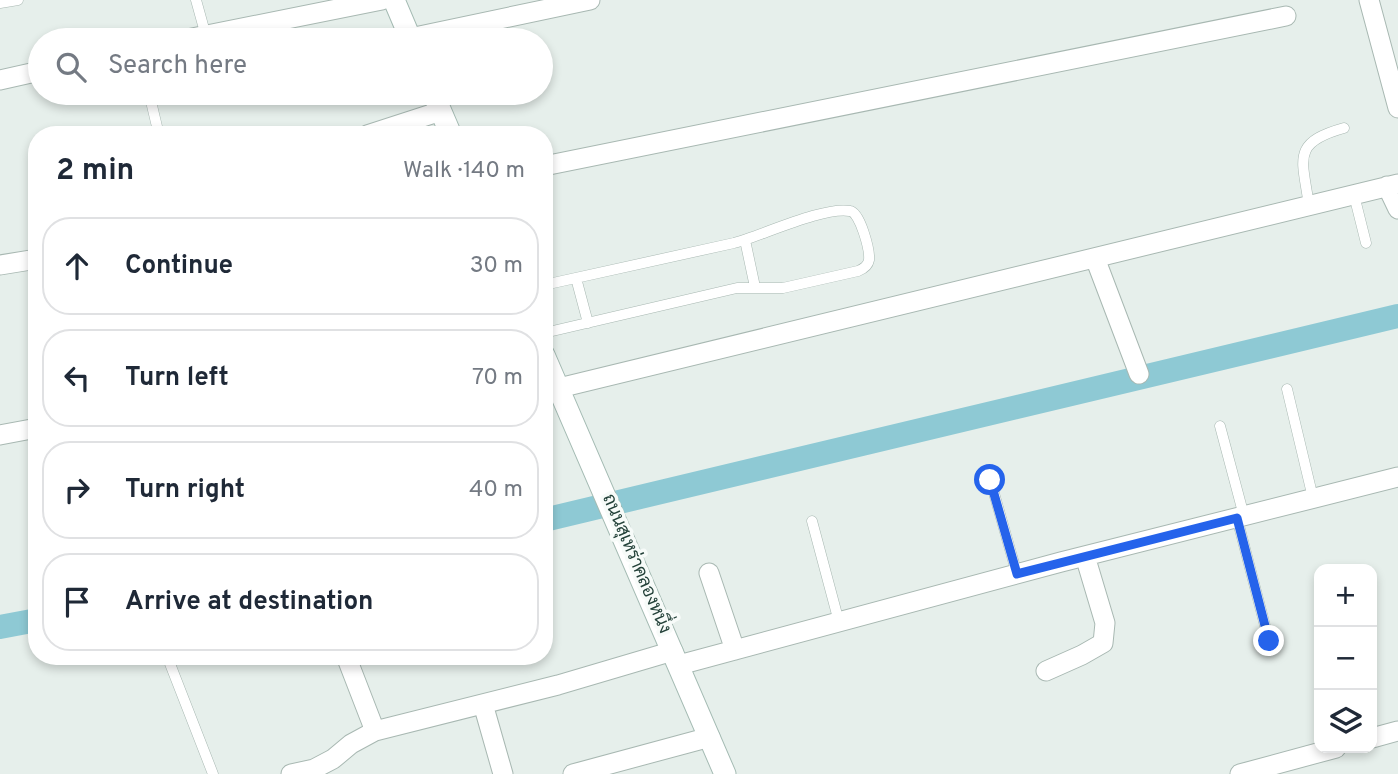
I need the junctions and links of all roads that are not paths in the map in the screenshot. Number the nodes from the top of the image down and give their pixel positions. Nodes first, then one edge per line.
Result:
1 (18, 0) edge
2 (196, 0) edge
3 (382, 0) edge
4 (394, 0) edge
5 (590, 0) edge
6 (1369, 0) edge
7 (0, 4) edge
8 (1286, 16) dead end
9 (204, 28) edge
10 (245, 28) edge
11 (406, 28) edge
12 (461, 28) edge
13 (28, 74) edge
14 (0, 80) edge
15 (152, 105) edge
16 (431, 105) edge
17 (438, 105) edge
18 (1398, 108) edge
19 (157, 126) edge
20 (386, 126) edge
21 (447, 126) edge
22 (1344, 128) dead end
23 (553, 164) edge
24 (1393, 185) edge
25 (1354, 195) junction
26 (1309, 206) junction
27 (1398, 209) edge
28 (745, 240) junction
29 (1366, 243) dead end
30 (1095, 258) junction
31 (28, 260) edge
32 (0, 265) edge
33 (576, 278) junction
34 (553, 283) edge
35 (755, 287) junction
36 (588, 323) junction
37 (553, 331) edge
38 (1139, 374) dead end
39 (553, 375) edge
40 (559, 388) junction
41 (1287, 389) dead end
42 (1220, 426) dead end
43 (28, 430) edge
44 (0, 435) edge
45 (1398, 477) edge
46 (990, 480) dead end
47 (1313, 498) junction
48 (1241, 517) junction
49 (812, 522) dead end
50 (1085, 556) junction
51 (709, 573) dead end
52 (1017, 574) junction
53 (839, 622) junction
54 (1269, 641) dead end
55 (735, 650) junction
56 (676, 658) junction
57 (171, 665) edge
58 (349, 665) edge
59 (1046, 671) dead end
60 (483, 704) junction
61 (375, 731) junction
62 (1398, 731) edge
63 (710, 737) junction
64 (1377, 737) edge
65 (1318, 753) edge
66 (213, 774) edge
67 (291, 774) edge
68 (503, 774) edge
69 (573, 774) edge
70 (725, 774) edge
71 (1240, 774) edge

1 - 7 lane
2 - 9 lane
3 - 10 street
4 - 11 main road
5 - 12 street
6 - 18 street
8 - 23 street
13 - 14 street
15 - 19 lane
16 - 20 street
17 - 21 main road
22 - 26 lane
24 - 25 street
24 - 27 street
25 - 26 street
25 - 29 lane
26 - 30 street
28 - 33 lane
28 - 35 lane
28 - 35 lane
30 - 38 street
30 - 40 street
31 - 32 street
33 - 34 lane
33 - 36 lane
35 - 36 lane
36 - 37 lane
39 - 40 main road, ถนนสุเหร่าคลองหนึ่ง
40 - 56 main road, ถนนสุเหร่าคลองหนึ่ง
41 - 47 lane
42 - 48 lane
43 - 44 street
45 - 47 street
46 - 52 lane
47 - 48 street
48 - 50 street
48 - 54 lane
49 - 53 lane
50 - 52 street
50 - 59 street
51 - 55 street
52 - 53 street
53 - 55 street
55 - 56 street
56 - 60 street
56 - 63 main road, ถนนสุเหร่าคลองหนึ่ง
57 - 66 lane
58 - 61 street
60 - 61 street
60 - 68 street
61 - 67 street
62 - 64 street
63 - 69 street
63 - 70 main road, ถนนสุเหร่าคลองหนึ่ง
65 - 71 street

